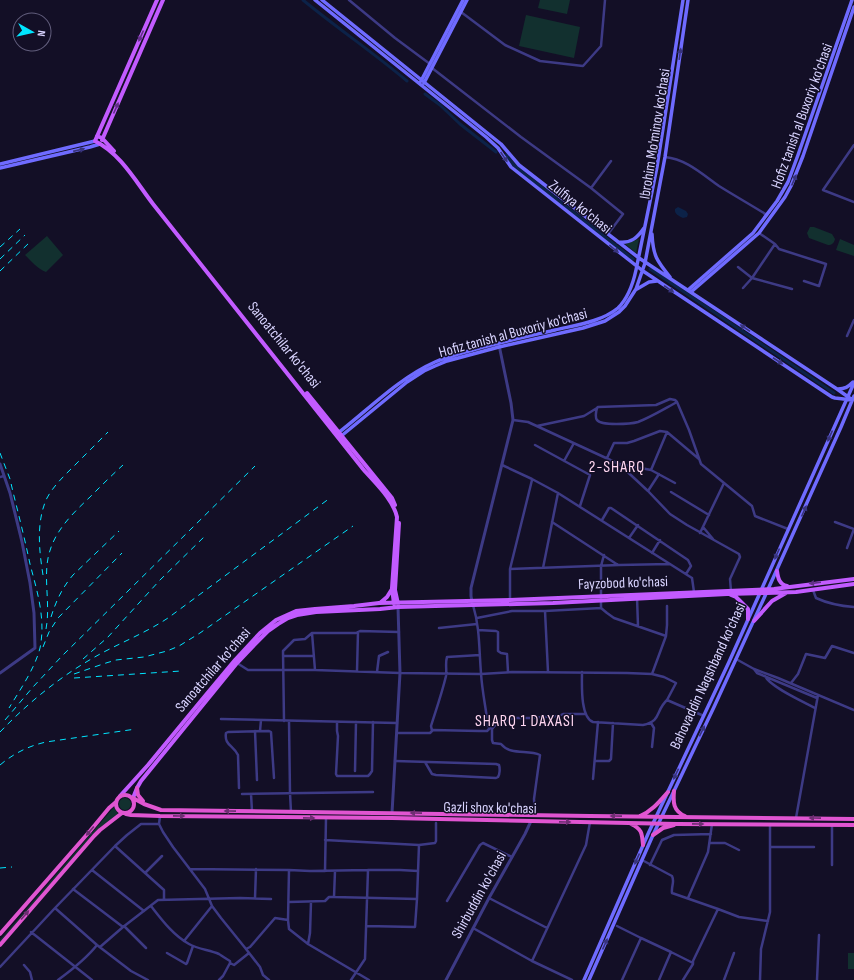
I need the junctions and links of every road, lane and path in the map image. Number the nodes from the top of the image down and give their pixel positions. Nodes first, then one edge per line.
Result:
1 (157, 0) edge
2 (163, 0) edge
3 (315, 0) edge
4 (322, 0) edge
5 (350, 0) edge
6 (463, 0) edge
7 (467, 0) edge
8 (605, 0) edge
9 (682, 0) edge
10 (688, 0) edge
11 (852, 0) edge
12 (154, 5) junction
13 (160, 8) junction
14 (854, 8) edge
15 (460, 12) junction
16 (342, 19) junction
17 (846, 25) junction
18 (431, 66) junction
19 (422, 83) junction
20 (97, 136) junction
21 (102, 138) junction
22 (95, 141) junction
23 (100, 144) junction
24 (854, 145) edge
25 (665, 157) junction
26 (611, 161) dead end
27 (0, 164) edge
28 (657, 167) junction
29 (0, 168) edge
30 (663, 168) junction
31 (591, 188) junction
32 (854, 202) edge
33 (766, 215) junction
34 (771, 218) junction
35 (645, 225) junction
36 (651, 228) junction
37 (608, 234) junction
38 (756, 234) junction
39 (617, 242) junction
40 (774, 244) junction
41 (638, 258) junction
42 (645, 263) junction
43 (637, 267) junction
44 (738, 267) dead end
45 (643, 271) junction
46 (752, 278) junction
47 (672, 279) junction
48 (658, 281) junction
49 (804, 281) dead end
50 (744, 288) dead end
51 (636, 289) junction
52 (792, 289) dead end
53 (690, 291) junction
54 (854, 320) edge
55 (847, 336) dead end
56 (499, 345) junction
57 (854, 382) edge
58 (837, 389) junction
59 (836, 398) junction
60 (847, 398) junction
61 (853, 399) edge
62 (677, 402) junction
63 (843, 407) junction
64 (597, 408) junction
65 (513, 420) junction
66 (536, 426) junction
67 (667, 432) junction
68 (339, 435) junction
69 (574, 443) junction
70 (535, 445) dead end
71 (607, 458) junction
72 (700, 460) junction
73 (564, 461) junction
74 (0, 464) edge
75 (619, 464) junction
76 (502, 465) junction
77 (651, 470) junction
78 (659, 474) junction
79 (2, 476) edge
80 (532, 479) junction
81 (675, 482) dead end
82 (724, 483) junction
83 (648, 491) junction
84 (671, 492) dead end
85 (558, 493) junction
86 (580, 507) junction
87 (709, 515) junction
88 (602, 520) junction
89 (552, 522) junction
90 (835, 522) dead end
91 (638, 525) junction
92 (703, 527) junction
93 (788, 529) junction
94 (854, 529) edge
95 (700, 533) junction
96 (629, 538) junction
97 (660, 540) junction
98 (714, 541) junction
99 (848, 548) dead end
100 (652, 553) junction
101 (604, 555) junction
102 (661, 558) junction
103 (657, 564) junction
104 (670, 564) junction
105 (619, 565) junction
106 (601, 566) junction
107 (543, 568) junction
108 (510, 569) junction
109 (777, 571) junction
110 (686, 574) junction
111 (854, 579) edge
112 (854, 584) edge
113 (791, 586) junction
114 (394, 589) junction
115 (813, 589) junction
116 (731, 591) junction
117 (768, 591) junction
118 (761, 592) junction
119 (787, 592) junction
120 (694, 594) junction
121 (727, 594) junction
122 (393, 595) junction
123 (637, 597) junction
124 (601, 598) junction
125 (510, 600) junction
126 (387, 603) junction
127 (472, 603) junction
128 (379, 604) junction
129 (396, 604) junction
130 (667, 606) dead end
131 (854, 607) edge
132 (601, 608) junction
133 (380, 609) junction
134 (545, 610) junction
135 (477, 618) junction
136 (748, 619) junction
137 (754, 621) junction
138 (477, 624) junction
139 (638, 627) junction
140 (439, 628) dead end
141 (478, 630) junction
142 (358, 632) junction
143 (399, 632) junction
144 (312, 633) junction
145 (666, 636) junction
146 (388, 652) dead end
147 (854, 653) edge
148 (283, 656) junction
149 (314, 656) junction
150 (480, 656) junction
151 (736, 659) junction
152 (237, 663) junction
153 (754, 669) junction
154 (315, 670) junction
155 (284, 671) junction
156 (357, 672) junction
157 (376, 672) junction
158 (508, 672) junction
159 (548, 672) junction
160 (582, 672) junction
161 (0, 673) edge
162 (400, 673) junction
163 (446, 674) junction
164 (481, 674) junction
165 (652, 674) junction
166 (764, 676) junction
167 (791, 683) junction
168 (817, 696) junction
169 (667, 700) junction
170 (202, 704) junction
171 (709, 705) junction
172 (714, 707) junction
173 (815, 708) junction
174 (854, 710) edge
175 (586, 714) junction
176 (704, 716) junction
177 (708, 718) junction
178 (221, 719) dead end
179 (261, 720) junction
180 (284, 721) junction
181 (289, 721) junction
182 (337, 722) junction
183 (356, 722) junction
184 (373, 722) junction
185 (598, 722) junction
186 (398, 723) junction
187 (613, 723) junction
188 (652, 723) junction
189 (491, 728) junction
190 (432, 730) junction
191 (255, 731) junction
192 (260, 731) junction
193 (397, 733) junction
194 (652, 747) dead end
195 (395, 761) junction
196 (595, 761) junction
197 (425, 762) junction
198 (355, 771) dead end
199 (274, 778) dead end
200 (593, 778) dead end
201 (258, 780) dead end
202 (137, 788) junction
203 (239, 788) dead end
204 (674, 791) junction
205 (373, 792) dead end
206 (668, 792) junction
207 (290, 793) junction
208 (242, 794) dead end
209 (251, 794) junction
210 (120, 796) junction
211 (133, 798) junction
212 (116, 802) junction
213 (148, 806) junction
214 (252, 811) junction
215 (291, 812) junction
216 (124, 813) junction
217 (392, 813) junction
218 (535, 815) junction
219 (160, 816) junction
220 (687, 816) junction
221 (637, 817) junction
222 (655, 817) junction
223 (662, 817) junction
224 (326, 818) junction
225 (796, 818) junction
226 (854, 819) edge
227 (530, 821) junction
228 (590, 822) junction
229 (436, 823) dead end
230 (629, 823) junction
231 (653, 823) junction
232 (659, 823) junction
233 (159, 824) junction
234 (677, 824) junction
235 (712, 824) junction
236 (770, 825) junction
237 (832, 825) junction
238 (854, 825) edge
239 (711, 834) junction
240 (653, 835) junction
241 (325, 840) junction
242 (710, 843) junction
243 (643, 844) junction
244 (419, 845) junction
245 (115, 846) junction
246 (770, 847) junction
247 (814, 847) dead end
248 (84, 848) junction
249 (739, 850) dead end
250 (83, 855) dead end
251 (162, 856) dead end
252 (512, 857) junction
253 (642, 860) junction
254 (650, 865) junction
255 (832, 865) dead end
256 (190, 869) junction
257 (256, 869) junction
258 (92, 870) junction
259 (289, 870) junction
260 (368, 870) junction
261 (325, 871) junction
262 (335, 871) junction
263 (418, 871) junction
264 (145, 873) junction
265 (73, 889) junction
266 (334, 897) junction
267 (367, 897) junction
268 (255, 898) junction
269 (488, 898) junction
270 (688, 898) junction
271 (209, 899) junction
272 (271, 899) dead end
273 (417, 899) junction
274 (164, 900) junction
275 (447, 901) dead end
276 (289, 902) junction
277 (311, 902) junction
278 (151, 906) junction
279 (212, 906) junction
280 (55, 908) junction
281 (718, 909) junction
282 (144, 911) junction
283 (288, 920) junction
284 (768, 921) junction
285 (366, 926) junction
286 (617, 926) dead end
287 (123, 927) junction
288 (473, 928) junction
289 (547, 928) junction
290 (31, 932) junction
291 (0, 934) edge
292 (819, 935) dead end
293 (641, 938) junction
294 (184, 941) junction
295 (308, 944) junction
296 (0, 945) edge
297 (99, 946) junction
298 (193, 946) junction
299 (146, 948) dead end
300 (246, 949) junction
301 (672, 952) junction
302 (167, 953) dead end
303 (249, 953) junction
304 (734, 953) dead end
305 (532, 960) junction
306 (230, 963) junction
307 (693, 963) junction
308 (24, 964) dead end
309 (0, 967) edge
310 (75, 967) junction
311 (356, 972) junction
312 (62, 977) junction
313 (267, 979) edge
314 (32, 980) edge
315 (58, 980) edge
316 (64, 980) edge
317 (92, 980) edge
318 (148, 980) edge
319 (220, 980) edge
320 (351, 980) edge
321 (369, 980) edge
322 (446, 980) edge
323 (572, 980) edge
324 (584, 980) edge
325 (590, 980) edge
326 (622, 980) edge
327 (659, 980) edge
328 (683, 980) edge
329 (724, 980) edge
330 (760, 980) edge
331 (817, 980) edge

1 - 12 main road
2 - 13 main road
3 - 16 main road, Zulfiya ko'chasi
4 - 16 main road, Zulfiya ko'chasi
5 - 18 street
6 - 18 main road
7 - 15 main road
8 - 15 street
9 - 28 main road, Ibrohim Mo'minov ko'chasi
25 -> 10 main road, Ibrohim Mo'minov ko'chasi
11 - 17 main road, Hofiz tanish al Buxoriy ko'chasi
12 - 13 main road
12 -> 20 main road
21 -> 13 main road
14 - 17 main road, Hofiz tanish al Buxoriy ko'chasi
15 - 18 main road
16 - 19 main road, Zulfiya ko'chasi
17 - 33 main road, Hofiz tanish al Buxoriy ko'chasi
34 -> 17 main road, Hofiz tanish al Buxoriy ko'chasi
18 - 19 main road
18 - 31 street
19 - 37 main road, Zulfiya ko'chasi
19 -> 43 main road, Zulfiya ko'chasi
20 - 21 main road, Sanoatchilar ko'chasi
20 - 22 main road
21 - 23 main road
21 - 68 main road, Sanoatchilar ko'chasi
22 - 23 main road, Sanoatchilar ko'chasi
22 - 27 main road
29 -> 23 main road
23 - 68 main road, Sanoatchilar ko'chasi
24 - 32 street
25 - 30 main road, Ibrohim Mo'minov ko'chasi
25 - 33 street
26 - 31 street
28 - 30 main road
28 - 35 main road, Ibrohim Mo'minov ko'chasi
30 - 36 main road, Ibrohim Mo'minov ko'chasi
31 - 37 street
33 - 34 street
33 - 38 main road, Hofiz tanish al Buxoriy ko'chasi
34 - 38 main road, Hofiz tanish al Buxoriy ko'chasi
35 - 39 main road
35 - 41 main road, Ibrohim Mo'minov ko'chasi
36 - 42 main road, Ibrohim Mo'minov ko'chasi
36 - 47 main road
37 - 39 main road, Zulfiya ko'chasi
38 - 40 street
38 - 53 main road
39 - 41 main road, Zulfiya ko'chasi
40 - 46 street
40 - 49 street
41 - 42 main road, Zulfiya ko'chasi
41 - 43 main road, Ibrohim Mo'minov ko'chasi
42 - 45 main road, Ibrohim Mo'minov ko'chasi
42 - 47 main road, Zulfiya ko'chasi
43 - 45 main road, Zulfiya ko'chasi
43 - 56 main road, Hofiz tanish al Buxoriy ko'chasi
44 - 46 street
45 - 48 main road, Zulfiya ko'chasi
45 - 51 main road, Hofiz tanish al Buxoriy ko'chasi
46 - 50 street
46 - 52 street
47 - 53 main road, Zulfiya ko'chasi
48 - 51 main road
48 -> 59 main road, Zulfiya ko'chasi
51 - 56 main road, Hofiz tanish al Buxoriy ko'chasi
58 -> 53 main road, Zulfiya ko'chasi
54 - 55 street
56 - 65 street
56 - 68 main road, Hofiz tanish al Buxoriy ko'chasi
57 - 58 main road
57 - 60 main road, Bahovaddin Naqshband ko'chasi
58 - 60 main road, Zulfiya ko'chasi
59 - 60 main road, Zulfiya ko'chasi
59 - 63 main road
60 - 61 main road
60 - 63 main road, Bahovaddin Naqshband ko'chasi
109 -> 61 main road, Bahovaddin Naqshband ko'chasi
62 - 64 street
62 - 64 street
62 - 72 street
63 -> 93 main road, Bahovaddin Naqshband ko'chasi
64 - 66 street
65 - 66 street
65 - 76 street
66 - 69 street
67 - 71 street
67 - 72 street
67 - 77 street
68 - 114 main road, Sanoatchilar ko'chasi
69 - 71 street
69 - 73 street
70 - 73 street
71 - 75 street
72 - 82 street
73 - 86 street
74 - 79 street
75 - 77 street
75 - 83 street
76 - 80 street
76 - 127 street
77 - 78 street
78 - 81 street
78 - 83 street
79 - 161 street
80 - 85 street
80 - 108 street
82 - 87 street
82 - 93 street
83 - 95 street
84 - 87 street
85 - 86 street
85 - 89 street
86 - 88 street
87 - 92 street
88 - 91 street
88 - 96 street
89 - 101 street
89 - 107 street
90 - 94 street
91 - 96 street
91 - 97 street
92 - 95 street
92 - 98 street
93 -> 118 main road, Bahovaddin Naqshband ko'chasi
94 - 99 street
95 - 98 street
96 - 100 street
97 - 100 street
97 - 110 street
98 - 116 street
100 - 102 street
101 - 105 street
101 - 106 street
102 - 103 street
102 - 104 street
103 - 104 street
103 - 105 street
104 - 110 street
105 - 106 street
106 - 107 street
106 - 124 street
107 - 108 street
108 - 125 street
109 - 113 main road
109 - 117 main road, Bahovaddin Naqshband ko'chasi
110 - 120 street
111 -> 113 main road, Fayzobod ko'chasi
112 - 115 main road, Fayzobod ko'chasi
113 - 117 main road, Fayzobod ko'chasi
114 - 122 main road, Sanoatchilar ko'chasi
114 - 128 main road
114 - 129 main road, Sanoatchilar ko'chasi
115 - 119 main road, Fayzobod ko'chasi
115 - 131 street
116 - 118 main road, Fayzobod ko'chasi
116 - 120 main road, Fayzobod ko'chasi
117 - 118 main road, Fayzobod ko'chasi
117 - 119 main road, Fayzobod ko'chasi
117 - 137 main road, Bahovaddin Naqshband ko'chasi
118 - 121 main road
118 - 136 main road, Bahovaddin Naqshband ko'chasi
119 - 137 main road
120 - 121 main road
120 - 123 main road, Fayzobod ko'chasi
121 - 136 main road
122 - 126 main road
122 - 129 main road, Sanoatchilar ko'chasi
123 - 124 main road, Fayzobod ko'chasi
123 - 139 street
124 - 125 main road, Fayzobod ko'chasi
124 - 127 main road
124 - 132 street
125 - 127 main road, Fayzobod ko'chasi
126 - 128 main road, Sanoatchilar ko'chasi
126 - 129 main road, Sanoatchilar ko'chasi
126 - 133 main road
127 - 129 main road, Fayzobod ko'chasi
127 - 135 street
128 - 170 main road, Sanoatchilar ko'chasi
129 - 133 main road, Sanoatchilar ko'chasi
129 - 143 street
130 - 145 street
132 - 134 street
132 - 139 street
133 - 152 main road, Sanoatchilar ko'chasi
134 - 135 street
134 - 159 street
135 - 138 street
136 - 171 main road, Bahovaddin Naqshband ko'chasi
137 - 151 main road, Bahovaddin Naqshband ko'chasi
138 - 140 street
138 - 141 street
139 - 145 street
141 - 150 street
141 - 158 street
142 - 143 street
142 - 144 street
142 - 156 street
143 - 162 street
144 - 148 street
144 - 149 street
145 - 165 street
146 - 157 street
147 - 167 street
148 - 149 street
148 - 155 street
149 - 154 street
150 - 163 street
150 - 164 street
151 - 153 street
151 - 172 main road, Bahovaddin Naqshband ko'chasi
152 - 155 street
152 - 170 main road, Sanoatchilar ko'chasi
153 - 166 street
153 - 167 street
154 - 155 street
154 - 156 street
155 - 180 street
156 - 157 street
157 - 162 street
158 - 159 street
158 - 164 street
159 - 160 street
160 - 165 street
160 - 175 street
162 - 163 street
162 - 186 street
163 - 164 street
163 - 190 street
164 - 189 street
165 - 169 street
166 - 168 street
166 - 173 street
167 - 168 street
168 - 173 street
168 - 174 street
169 - 176 street
169 - 188 street
170 - 202 main road
170 - 210 main road, Sanoatchilar ko'chasi
171 - 172 main road
171 - 176 main road, Bahovaddin Naqshband ko'chasi
172 - 177 main road, Bahovaddin Naqshband ko'chasi
173 - 225 street
175 - 185 street
175 - 189 street
176 - 177 main road
176 -> 206 main road, Bahovaddin Naqshband ko'chasi
204 -> 177 main road, Bahovaddin Naqshband ko'chasi
178 - 179 street
179 - 180 street
179 - 192 street
180 - 181 street
181 - 182 street
181 - 207 street
182 - 183 street
182 - 184 street
183 - 184 street
183 - 198 street
184 - 186 street
185 - 187 street
185 - 196 street
186 - 193 street
187 - 188 street
187 - 196 street
188 - 194 street
189 - 190 street
189 - 218 street
190 - 193 street
191 - 192 street
191 - 201 street
191 - 203 street
192 - 199 street
193 - 195 street
195 - 197 street
195 - 217 street
196 - 200 street
197 - 197 street
202 - 211 main road
202 - 213 highway
204 - 220 highway
204 - 223 main road, Bahovaddin Naqshband ko'chasi
205 - 207 street
206 - 221 highway
206 - 222 main road, Bahovaddin Naqshband ko'chasi
207 - 209 street
207 - 215 street
208 - 209 street
209 - 214 street
210 - 211 highway
210 - 212 highway
211 - 213 highway, Gazli shox ko'chasi
211 - 216 highway
212 - 216 highway
212 -> 291 highway
214 -> 213 highway, Gazli shox ko'chasi
214 - 215 highway, Gazli shox ko'chasi
215 - 217 highway, Gazli shox ko'chasi
216 - 219 highway, Gazli shox ko'chasi
216 - 248 highway
218 -> 217 highway, Gazli shox ko'chasi
221 -> 218 highway, Gazli shox ko'chasi
219 -> 224 highway, Gazli shox ko'chasi
219 - 233 street
220 - 223 highway, Gazli shox ko'chasi
220 - 225 highway, Gazli shox ko'chasi
221 - 222 highway, Gazli shox ko'chasi
222 - 223 highway, Gazli shox ko'chasi
222 - 231 main road, Bahovaddin Naqshband ko'chasi
223 - 232 main road, Bahovaddin Naqshband ko'chasi
224 - 227 highway, Gazli shox ko'chasi
224 - 241 street
226 -> 225 highway, Gazli shox ko'chasi
227 -> 228 highway, Gazli shox ko'chasi
227 - 252 street, Shirbuddin ko'chasi
228 - 230 highway, Gazli shox ko'chasi
228 - 289 street
229 - 244 street
230 - 231 highway, Gazli shox ko'chasi
230 - 243 highway
231 - 232 highway, Gazli shox ko'chasi
231 - 243 main road, Bahovaddin Naqshband ko'chasi
232 - 234 highway, Gazli shox ko'chasi
232 - 240 main road, Bahovaddin Naqshband ko'chasi
233 - 245 street
233 - 256 street
234 -> 235 highway, Gazli shox ko'chasi
234 - 240 highway
235 - 236 highway, Gazli shox ko'chasi
235 - 239 street
236 - 237 highway, Gazli shox ko'chasi
236 - 246 street
237 - 238 highway, Gazli shox ko'chasi
237 - 255 street
239 - 242 street
239 - 254 street
240 - 253 main road, Bahovaddin Naqshband ko'chasi
241 - 244 street
241 - 261 street
242 - 249 street
242 - 270 street
243 -> 324 main road, Bahovaddin Naqshband ko'chasi
244 - 263 street
245 - 258 street
245 - 264 street
246 - 247 street
246 - 284 street
248 - 250 highway
296 -> 248 highway
251 - 264 street
252 - 269 street, Shirbuddin ko'chasi
252 - 275 street
253 - 254 street
325 -> 253 main road, Bahovaddin Naqshband ko'chasi
254 - 270 street
256 - 257 street
256 - 271 street
257 - 259 street
257 - 268 street
258 - 265 street
258 - 282 street
259 - 261 street
259 - 276 street
260 - 262 street
260 - 263 street
260 - 267 street
261 - 262 street
262 - 266 street
263 - 273 street
264 - 274 street
265 - 280 street
265 - 287 street
266 - 267 street
266 - 277 street
267 - 273 street
267 - 285 street
268 - 271 street
268 - 272 street
269 - 288 street, Shirbuddin ko'chasi
269 - 289 street
270 - 281 street
271 - 274 street
271 - 279 street
273 - 285 street
274 - 278 street
276 - 277 street
276 - 283 street
277 - 295 street
278 - 282 street
278 - 294 street
279 - 294 street
279 - 300 street
280 - 290 street
280 - 297 street
281 - 284 street
281 - 307 street
282 - 287 street
283 - 295 street
283 - 300 street
284 - 330 street
285 - 311 street
286 - 293 street
287 - 297 street
287 - 299 street
288 - 305 street
288 - 322 street, Shirbuddin ko'chasi
289 - 305 street
290 - 309 street
290 - 310 street
292 - 331 street
293 - 301 street
293 - 326 street
294 - 298 street
295 - 311 street
297 - 310 street
297 - 318 street
298 - 302 street
298 - 306 street
300 - 303 street
301 - 307 street
301 - 327 street
303 - 306 street
303 - 313 street
304 - 329 street
305 - 323 street
306 - 319 street
307 - 328 street
308 - 314 street
310 - 312 street
310 - 317 street
311 - 320 street
311 - 321 street
312 - 315 street
312 - 316 street

